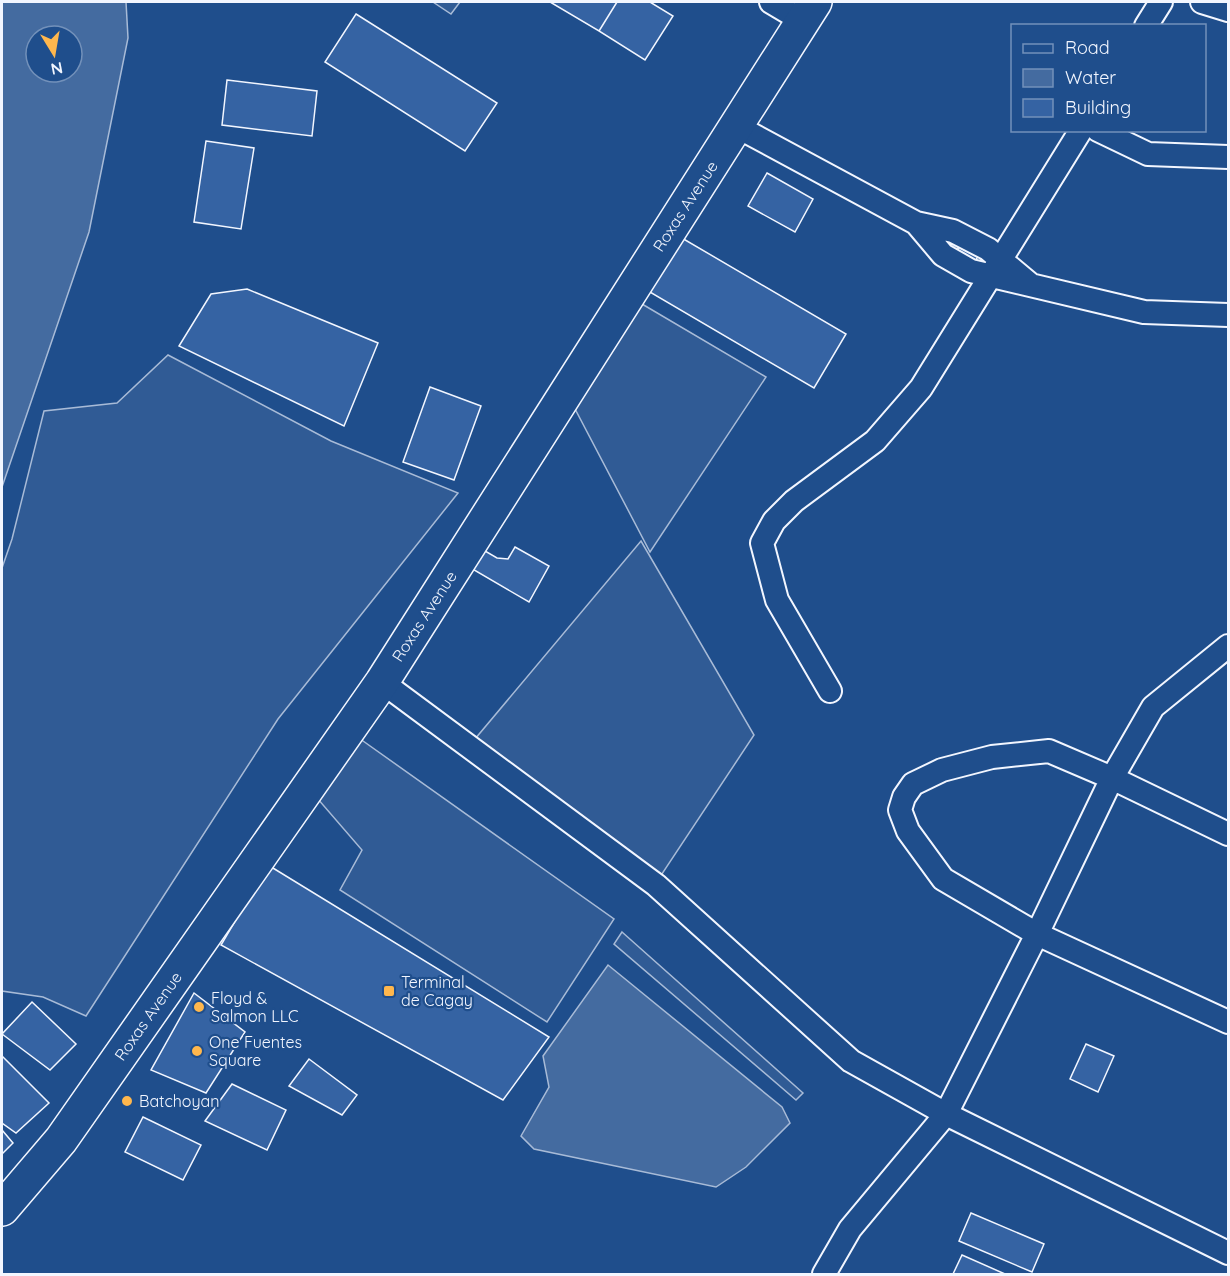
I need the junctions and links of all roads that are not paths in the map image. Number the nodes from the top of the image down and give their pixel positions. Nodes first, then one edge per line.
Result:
1 (771, 2) edge
2 (1161, 2) edge
3 (1202, 2) edge
4 (1228, 10) edge
5 (809, 11) edge
6 (1147, 24) edge
7 (736, 126) junction
8 (1080, 132) edge
9 (1102, 132) edge
10 (1228, 157) edge
11 (997, 268) junction
12 (1228, 315) edge
13 (1228, 646) edge
14 (382, 682) junction
15 (830, 691) dead end
16 (1112, 778) junction
17 (1228, 834) edge
18 (1037, 934) junction
19 (1228, 1022) edge
20 (946, 1114) junction
21 (2, 1209) edge
22 (1228, 1254) edge
23 (824, 1275) edge

1 - 5 street
2 - 6 street
3 - 4 street
5 - 7 main road, Roxas Avenue
7 - 11 street
7 - 14 main road, Roxas Avenue
8 - 11 street
9 - 10 street
11 - 12 street
11 - 15 street
13 - 16 street
14 - 20 street
14 - 21 main road, Roxas Avenue
16 - 17 street
16 - 18 street
16 - 18 street
18 - 19 street
18 - 20 street
20 - 22 street
20 - 23 street

